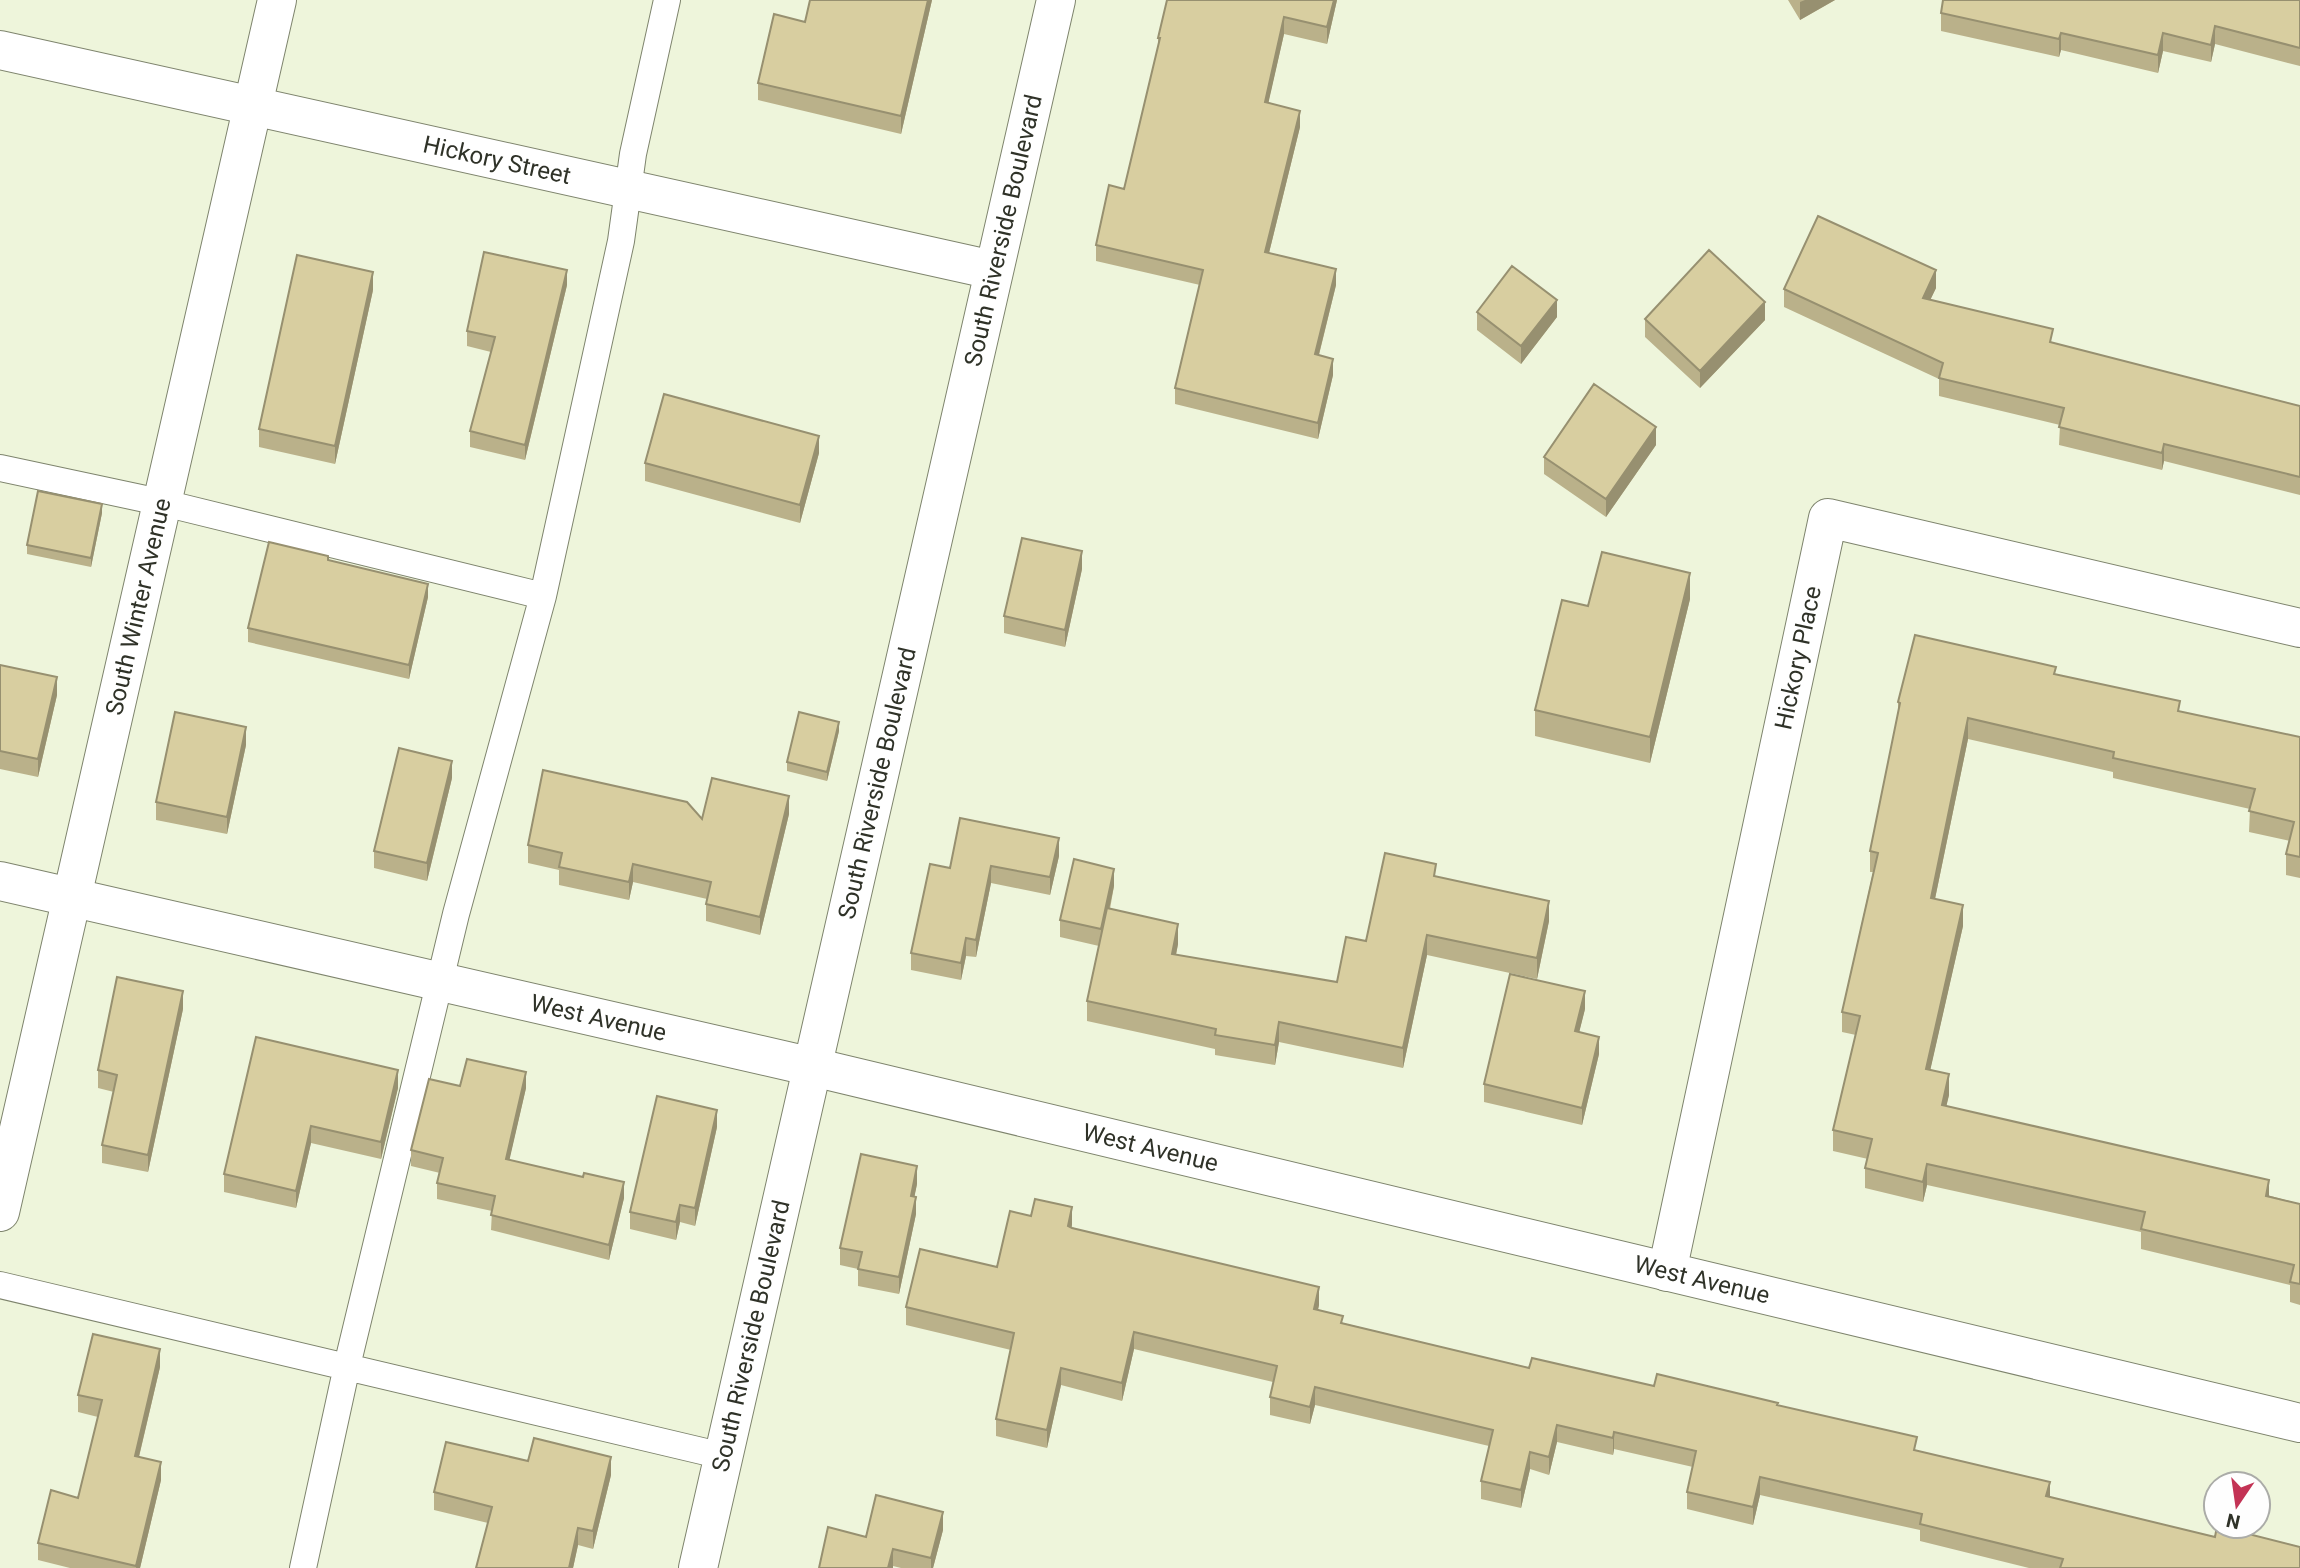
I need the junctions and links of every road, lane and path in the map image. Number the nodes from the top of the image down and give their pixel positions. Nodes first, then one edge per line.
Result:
1 (276, 0) edge
2 (667, 0) edge
3 (1056, 0) edge
4 (0, 50) edge
5 (253, 105) junction
6 (629, 188) junction
7 (993, 270) junction
8 (0, 468) edge
9 (163, 503) junction
10 (543, 596) junction
11 (2300, 628) edge
12 (0, 881) edge
13 (71, 897) junction
14 (440, 982) junction
15 (813, 1067) junction
16 (0, 1212) edge
17 (1667, 1272) junction
18 (0, 1285) edge
19 (347, 1366) junction
20 (2300, 1423) edge
21 (723, 1456) junction
22 (303, 1568) edge
23 (698, 1568) edge

1 - 5 street, South Winter Avenue
2 - 6 lane
3 - 7 street, South Riverside Boulevard
4 - 5 street, Hickory Street
5 - 6 street, Hickory Street
5 - 9 street, South Winter Avenue
6 - 7 street, Hickory Street
6 - 10 lane
7 - 15 street, South Riverside Boulevard
8 - 9 lane
9 - 10 lane
9 - 13 street, South Winter Avenue
10 - 14 lane
11 - 17 street, Hickory Place
12 - 13 street, West Avenue
13 - 14 street, West Avenue
13 - 16 street, South Winter Avenue
14 - 15 street, West Avenue
14 - 19 lane
15 - 17 street, West Avenue
15 - 21 street, South Riverside Boulevard
17 - 20 street, West Avenue
18 - 19 lane
19 - 21 lane
19 - 22 lane
21 - 23 street, South Riverside Boulevard

